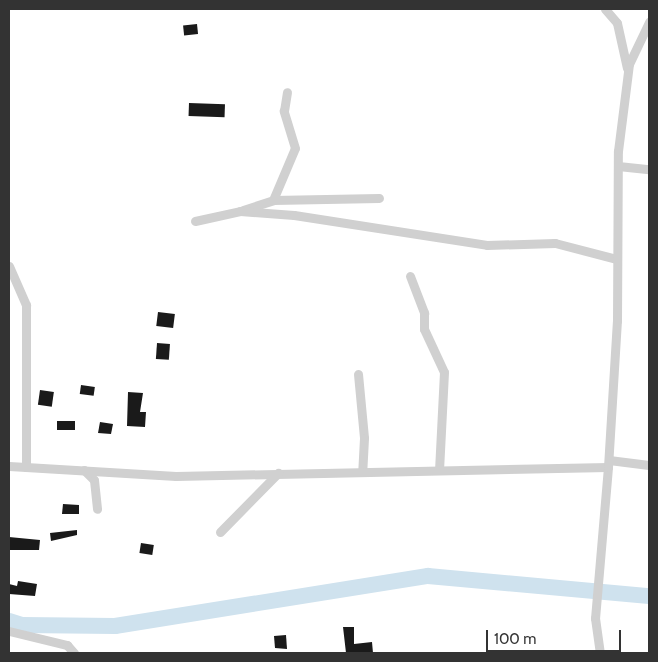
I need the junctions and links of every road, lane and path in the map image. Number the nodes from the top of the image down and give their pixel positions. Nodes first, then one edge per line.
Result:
1 (605, 9) edge
2 (649, 22) edge
3 (628, 71) junction
4 (286, 92) dead end
5 (618, 166) junction
6 (649, 169) edge
7 (379, 198) dead end
8 (273, 200) junction
9 (240, 211) junction
10 (195, 220) dead end
11 (617, 259) junction
12 (9, 266) edge
13 (410, 276) dead end
14 (358, 374) dead end
15 (608, 463) junction
16 (649, 465) edge
17 (9, 466) edge
18 (26, 467) junction
19 (84, 470) junction
20 (439, 470) junction
21 (362, 471) junction
22 (278, 473) junction
23 (98, 509) dead end
24 (220, 532) dead end
25 (9, 631) edge
26 (74, 653) edge
27 (600, 653) edge

1 - 3 street
2 - 3 street
3 - 5 street
4 - 8 street
5 - 6 street
5 - 11 street
7 - 8 street
8 - 9 street
9 - 10 street
9 - 11 street
11 - 15 street
12 - 18 street
13 - 20 street
14 - 21 street
15 - 16 street
15 - 20 street
15 - 27 street
17 - 18 street
18 - 19 street
19 - 22 street
19 - 23 street
20 - 21 street
21 - 22 street
22 - 24 street
25 - 26 street

